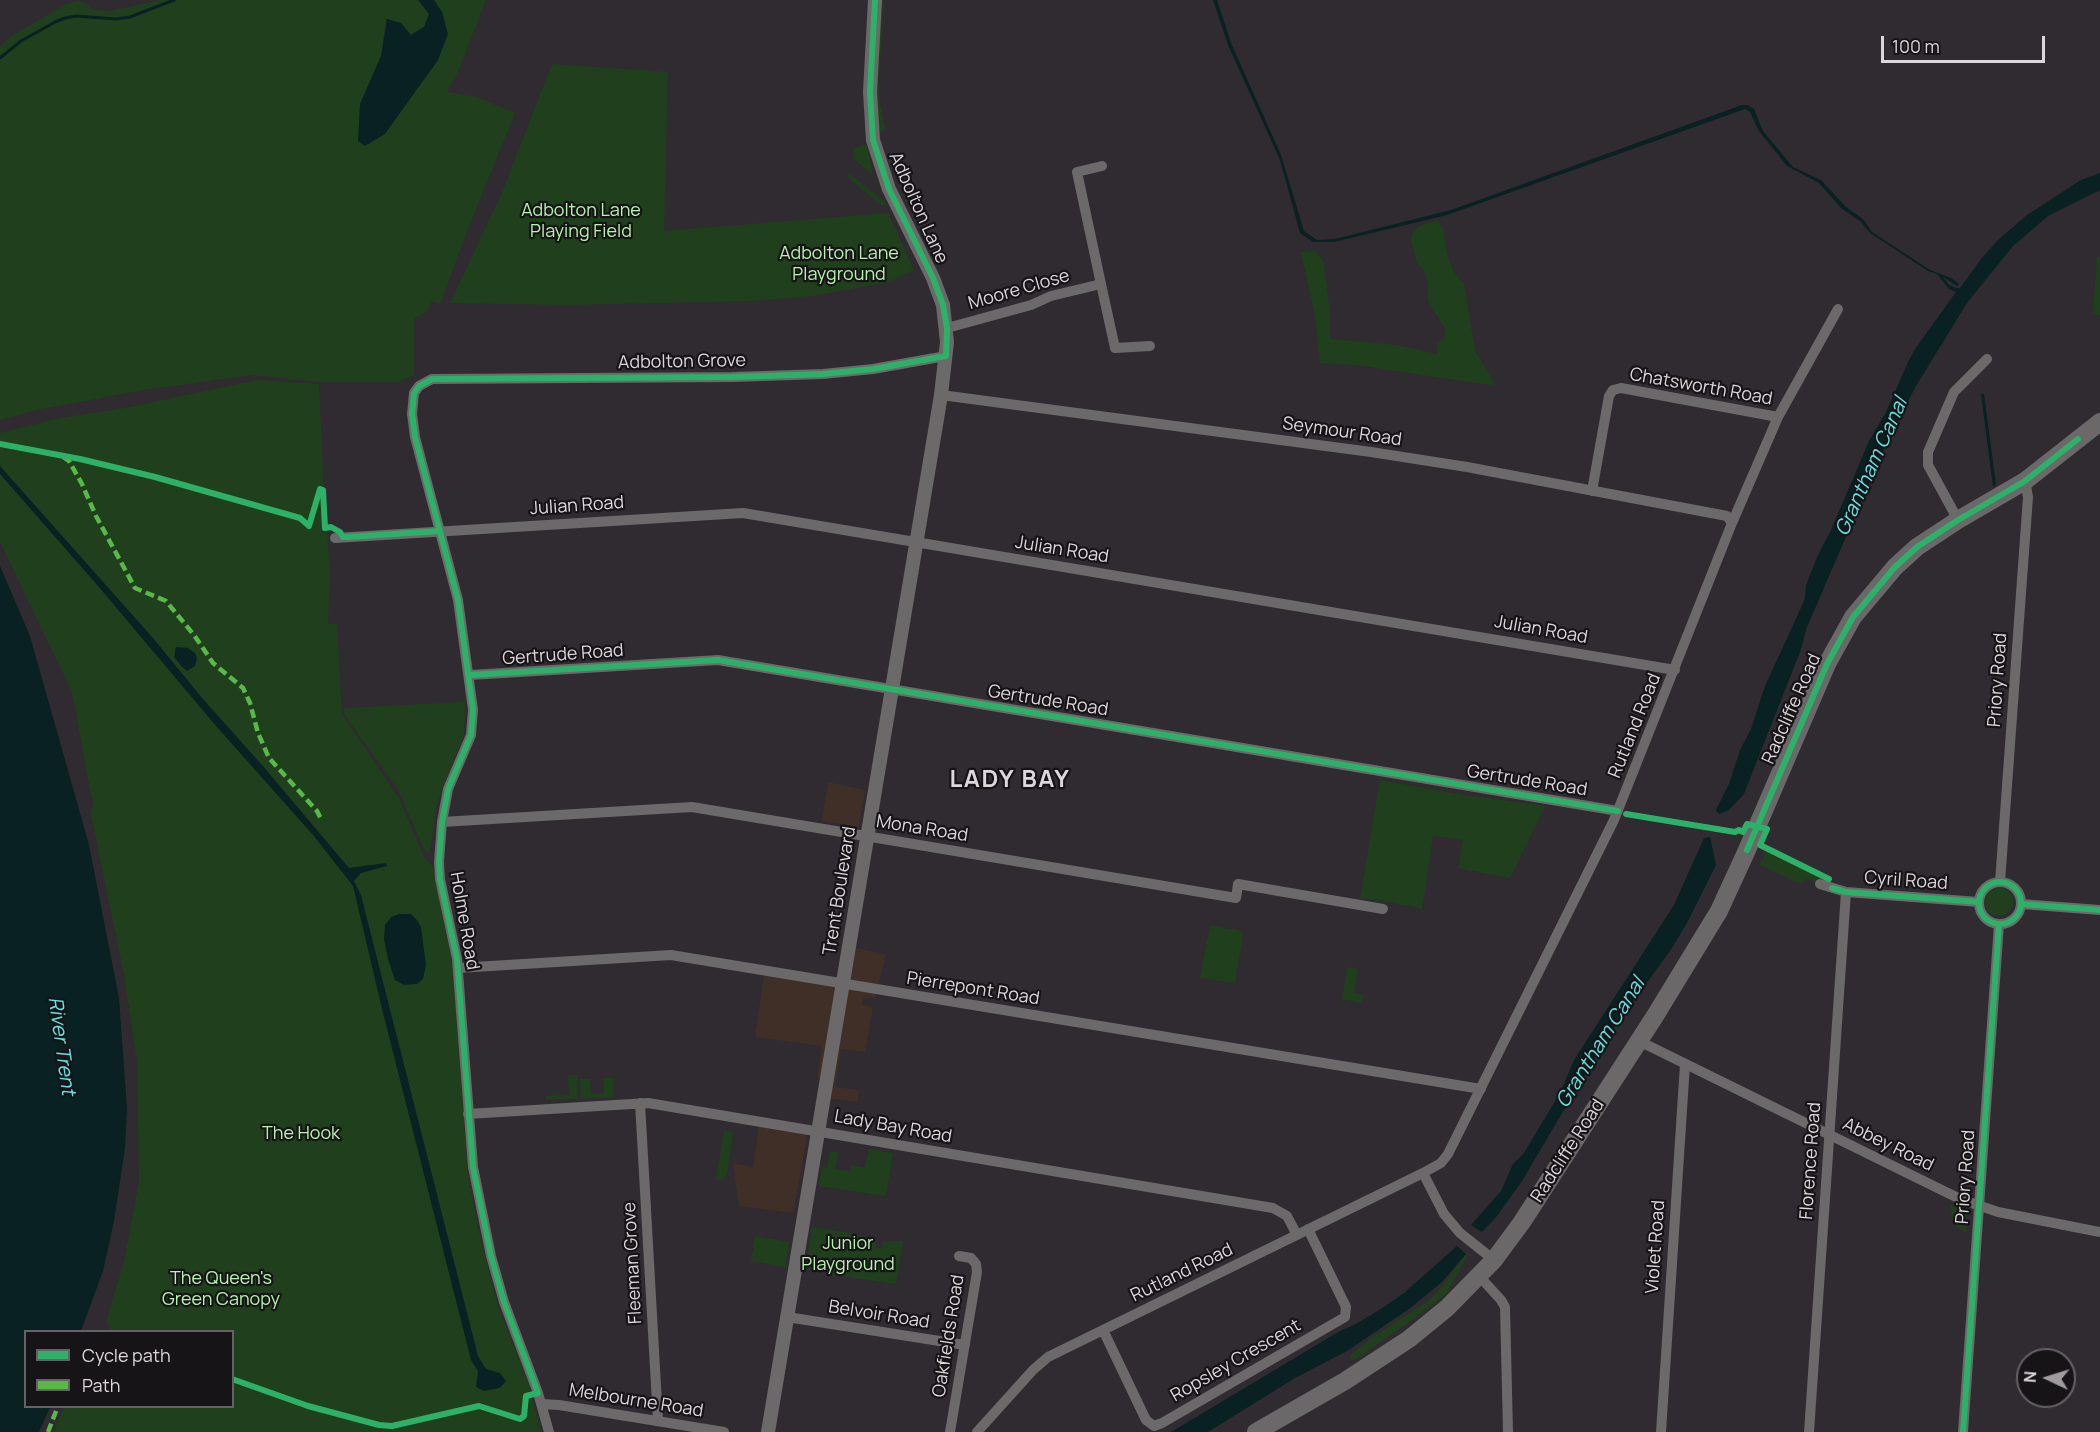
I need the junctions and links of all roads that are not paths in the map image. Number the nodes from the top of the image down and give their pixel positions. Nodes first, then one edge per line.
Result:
1 (874, 0) edge
2 (1102, 166) dead end
3 (1101, 284) junction
4 (1838, 309) dead end
5 (947, 328) junction
6 (1150, 346) dead end
7 (946, 356) junction
8 (1987, 358) dead end
9 (418, 386) joint
10 (941, 395) junction
11 (2100, 413) edge
12 (1778, 417) junction
13 (2100, 422) edge
14 (2078, 440) junction
15 (2025, 481) junction
16 (1592, 490) junction
17 (1958, 520) junction
18 (1732, 523) junction
19 (440, 531) junction
20 (335, 538) dead end
21 (916, 542) junction
22 (1675, 670) junction
23 (470, 675) junction
24 (892, 690) junction
25 (1618, 811) junction
26 (442, 822) junction
27 (867, 837) junction
28 (2000, 882) junction
29 (1820, 884) dead end
30 (1845, 892) junction
31 (1979, 902) junction
32 (2021, 904) junction
33 (1383, 909) dead end
34 (2100, 910) edge
35 (1999, 924) junction
36 (458, 968) junction
37 (843, 984) junction
38 (1640, 1041) junction
39 (1685, 1064) junction
40 (1481, 1089) junction
41 (640, 1103) junction
42 (468, 1114) junction
43 (818, 1132) junction
44 (1829, 1135) junction
45 (1423, 1173) junction
46 (1979, 1206) junction
47 (1308, 1229) junction
48 (2100, 1232) edge
49 (1297, 1235) junction
50 (959, 1256) dead end
51 (1494, 1260) junction
52 (1480, 1277) junction
53 (787, 1317) junction
54 (1103, 1330) junction
55 (965, 1345) junction
56 (541, 1404) junction
57 (658, 1421) junction
58 (549, 1432) edge
59 (724, 1432) edge
60 (768, 1432) edge
61 (950, 1432) edge
62 (977, 1432) edge
63 (1256, 1432) edge
64 (1508, 1432) edge
65 (1660, 1432) edge
66 (1809, 1432) edge
67 (1963, 1432) edge

1 - 5 street, Adbolton Lane
2 - 3 street
3 - 5 street, Moore Close
3 - 6 street
4 - 12 street, Rutland Road
5 - 7 street, Adbolton Lane
7 - 9 street, Adbolton Grove
7 - 10 street, Trent Boulevard
8 - 17 street
9 - 19 street, Holme Road
10 - 16 street, Seymour Road
10 - 21 street, Trent Boulevard
11 - 14 highway, Radcliffe Road
12 - 16 street, Chatsworth Road
12 - 18 street, Rutland Road
13 - 14 highway, Radcliffe Road
14 - 15 highway, Radcliffe Road
15 - 17 highway, Radcliffe Road
15 - 28 street, Priory Road
16 - 18 street, Seymour Road
17 - 38 highway, Radcliffe Road
18 - 22 street, Rutland Road
19 - 20 street, Julian Road
19 - 21 street, Julian Road
19 - 23 street, Holme Road
21 - 22 street, Julian Road
21 - 24 street, Trent Boulevard
22 - 25 street, Rutland Road
23 - 24 street, Gertrude Road
23 - 26 street, Holme Road
24 - 25 street, Gertrude Road
24 - 27 street, Trent Boulevard
25 - 40 street, Rutland Road
26 - 27 street, Mona Road
26 - 36 street, Holme Road
27 - 33 street, Mona Road
27 - 37 street, Trent Boulevard
28 - 31 street
28 - 32 street
29 - 30 street, Cyril Road
30 - 31 street, Cyril Road
30 - 44 street, Florence Road
31 - 35 street
32 - 34 street
32 - 35 street
35 - 46 street, Priory Road
36 - 37 street, Pierrepont Road
36 - 42 street, Holme Road
37 - 40 street, Pierrepont Road
37 - 43 street, Trent Boulevard
38 - 39 street, Abbey Road
38 - 51 highway, Radcliffe Road
39 - 44 street, Abbey Road
39 - 65 street, Violet Road
40 - 45 street, Rutland Road
41 - 42 street, Lady Bay Road
41 - 43 street, Lady Bay Road
41 - 57 street, Fleeman Grove
42 - 56 street, Holme Road
43 - 49 street, Lady Bay Road
43 - 53 street, Trent Boulevard
44 - 46 street, Abbey Road
44 - 66 street, Florence Road
45 - 47 street, Rutland Road
45 - 51 street
46 - 48 street, Abbey Road
46 - 67 street, Priory Road
47 - 49 street, Rutland Road
47 - 54 street, Ropsley Crescent
49 - 54 street, Rutland Road
50 - 55 street, Oakfields Road
51 - 52 highway, Radcliffe Road
52 - 63 highway, Radcliffe Road
52 - 64 street
53 - 55 street, Belvoir Road
53 - 60 street, Trent Boulevard
54 - 62 street, Rutland Road
55 - 61 street, Oakfields Road
56 - 57 street, Melbourne Road
56 - 58 street, Holme Road
57 - 59 street, Melbourne Road

